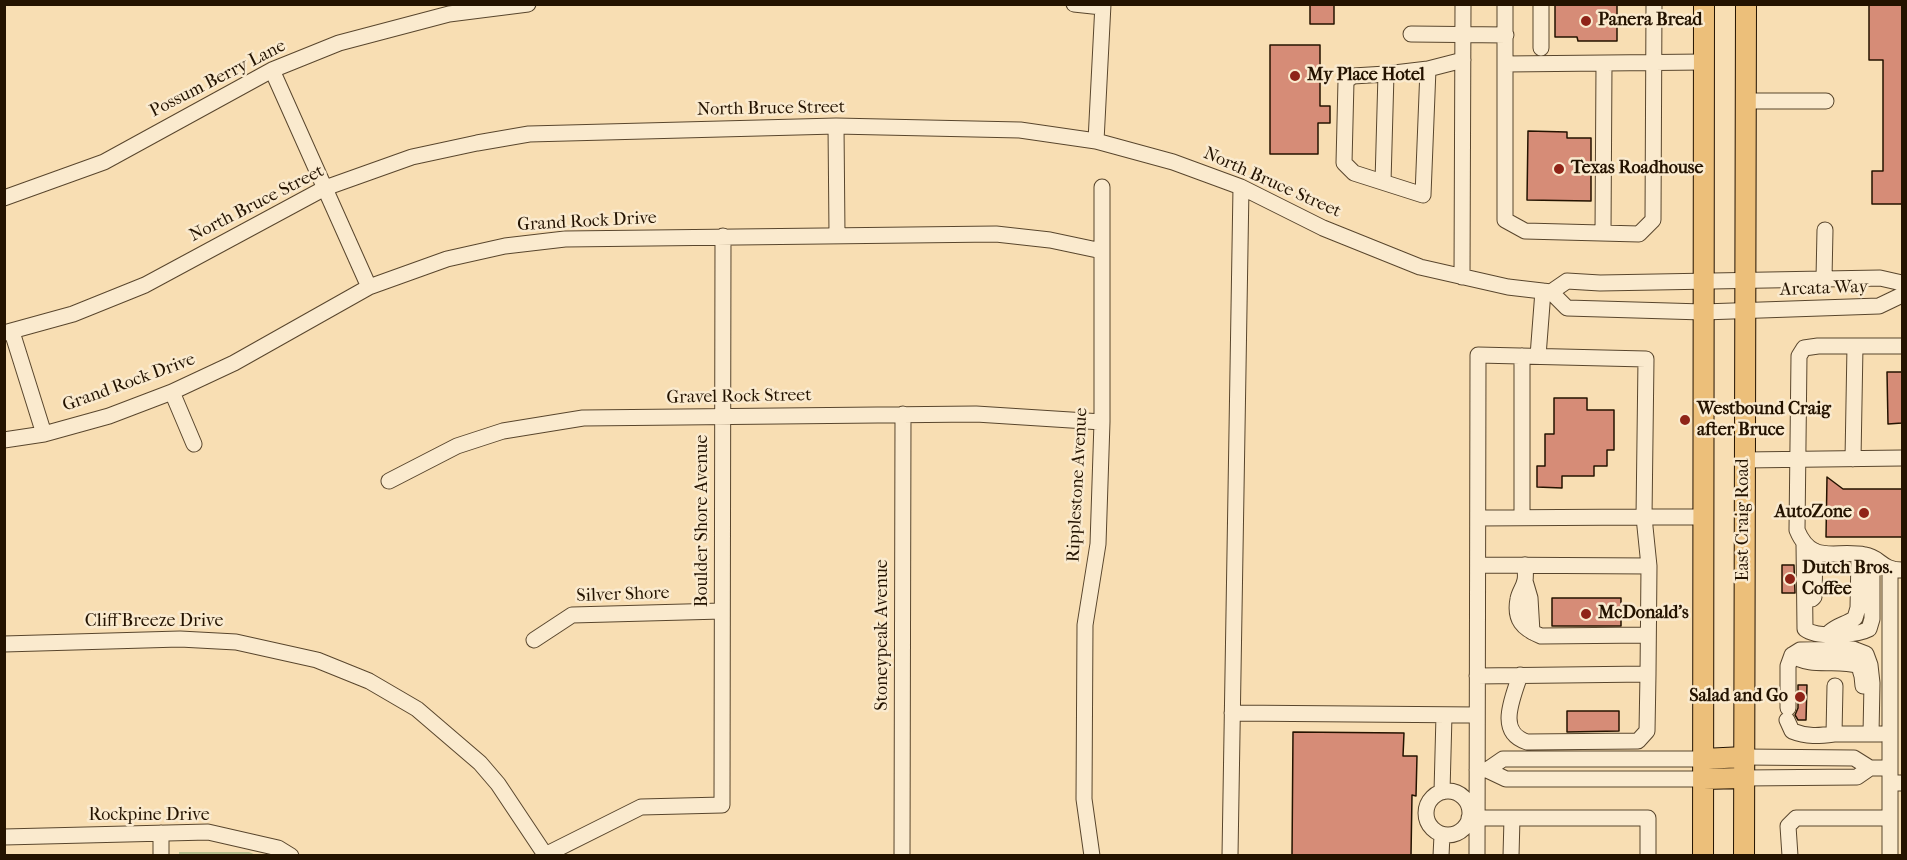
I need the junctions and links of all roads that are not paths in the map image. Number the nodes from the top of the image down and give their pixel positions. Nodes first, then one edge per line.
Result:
1 (528, 4) edge
2 (1074, 4) edge
3 (1463, 4) edge
4 (1505, 4) edge
5 (1541, 4) edge
6 (1654, 4) edge
7 (1704, 4) edge
8 (1746, 4) edge
9 (1103, 6) edge
10 (1411, 34) dead end
11 (1463, 34) junction
12 (1506, 35) junction
13 (1541, 48) dead end
14 (1463, 60) junction
15 (1704, 62) junction
16 (1654, 63) junction
17 (1506, 64) junction
18 (1604, 64) junction
19 (1428, 69) junction
20 (272, 70) junction
21 (1386, 74) junction
22 (1826, 100) dead end
23 (1746, 101) junction
24 (836, 126) junction
25 (1096, 141) junction
26 (1383, 182) junction
27 (1102, 187) dead end
28 (1241, 187) junction
29 (325, 188) junction
30 (4, 198) edge
31 (1825, 230) dead end
32 (1603, 233) junction
33 (837, 234) junction
34 (723, 236) junction
35 (1102, 250) junction
36 (1462, 277) junction
37 (1824, 278) junction
38 (1744, 279) junction
39 (1703, 281) junction
40 (1902, 283) edge
41 (369, 287) junction
42 (1547, 291) junction
43 (1902, 295) edge
44 (1744, 311) junction
45 (1703, 312) junction
46 (8, 333) edge
47 (1855, 346) junction
48 (1902, 346) edge
49 (1522, 356) junction
50 (1538, 357) junction
51 (172, 392) junction
52 (903, 414) junction
53 (723, 417) junction
54 (1102, 422) junction
55 (44, 434) junction
56 (4, 440) edge
57 (194, 444) dead end
58 (1902, 458) edge
59 (1798, 459) junction
60 (1853, 459) junction
61 (1744, 460) junction
62 (389, 481) dead end
63 (1522, 517) junction
64 (1644, 517) junction
65 (1703, 517) junction
66 (1478, 518) junction
67 (1810, 548) junction
68 (1865, 556) junction
69 (1478, 565) junction
70 (1649, 566) junction
71 (1896, 570) edge
72 (1525, 573) junction
73 (722, 611) junction
74 (1648, 635) junction
75 (534, 640) dead end
76 (4, 644) edge
77 (1896, 661) edge
78 (1648, 674) junction
79 (1520, 675) junction
80 (1477, 676) junction
81 (1835, 686) dead end
82 (1232, 713) junction
83 (1444, 715) junction
84 (1477, 715) junction
85 (1834, 734) junction
86 (1867, 734) junction
87 (1890, 735) junction
88 (1744, 757) junction
89 (1870, 768) junction
90 (1703, 769) junction
91 (1482, 770) junction
92 (1744, 778) junction
93 (1894, 778) edge
94 (1442, 792) junction
95 (1473, 818) junction
96 (1512, 818) junction
97 (1890, 818) junction
98 (161, 833) junction
99 (1442, 835) junction
100 (4, 837) edge
101 (161, 855) edge
102 (291, 855) edge
103 (546, 855) edge
104 (902, 855) edge
105 (1092, 855) edge
106 (1230, 855) edge
107 (1441, 855) edge
108 (1477, 855) edge
109 (1511, 855) edge
110 (1648, 855) edge
111 (1703, 855) edge
112 (1744, 855) edge
113 (1789, 855) edge
114 (1890, 855) edge

1 - 20 street, Possum Berry Lane
2 - 9 street
3 - 11 street
4 - 12 street
5 - 13 street
6 - 16 street
7 - 15 main road
8 - 23 main road, East Craig Road
9 - 25 street
10 - 11 street
11 - 12 street
11 - 14 street
12 - 17 street
14 - 19 street
14 - 36 street
15 - 16 street
15 - 39 main road
16 - 18 street
16 - 32 street
17 - 18 street
17 - 32 street
18 - 32 street
19 - 21 street
19 - 26 street
20 - 29 street
20 - 30 street, Possum Berry Lane
21 - 26 street
21 - 26 street
22 - 23 street
23 - 38 main road, East Craig Road
24 - 25 street, North Bruce Street
24 - 29 street, North Bruce Street
24 - 33 street
25 - 28 street, North Bruce Street
27 - 35 street, Ripplestone Avenue
28 - 36 street, North Bruce Street
28 - 82 street
29 - 41 street
29 - 46 street, North Bruce Street
31 - 37 street
33 - 34 street, Grand Rock Drive
33 - 35 street, Grand Rock Drive
34 - 41 street, Grand Rock Drive
34 - 53 street, Boulder Shore Avenue
35 - 54 street, Ripplestone Avenue
36 - 42 street, North Bruce Street
37 - 38 street, Arcata Way
37 - 40 street, Arcata Way
38 - 39 street, North Bruce Street
38 - 44 main road, East Craig Road
39 - 42 street, North Bruce Street
39 - 45 main road
41 - 51 street, Grand Rock Drive
42 - 45 street, North Bruce Street
42 - 50 street
43 - 44 street, Arcata Way
44 - 45 street, North Bruce Street
44 - 61 main road, East Craig Road
45 - 65 main road
46 - 55 street
47 - 48 street
47 - 59 street
47 - 60 street
49 - 50 street
49 - 63 street
49 - 66 street
50 - 64 street
51 - 55 street, Grand Rock Drive
51 - 57 street
52 - 53 street, Gravel Rock Street
52 - 54 street, Gravel Rock Street
52 - 104 street, Stoneypeak Avenue
53 - 62 street, Gravel Rock Street
53 - 73 street, Boulder Shore Avenue
54 - 105 street, Ripplestone Avenue
55 - 56 street, Grand Rock Drive
58 - 60 street
59 - 60 street
59 - 61 street
59 - 67 street
61 - 88 main road, East Craig Road
63 - 64 street
63 - 66 street
64 - 65 street
64 - 70 street
65 - 90 main road
66 - 69 street
67 - 68 street
67 - 68 street
68 - 71 street
69 - 72 street
69 - 80 street
70 - 72 street
70 - 74 street
71 - 77 street
72 - 74 street
73 - 75 street, Silver Shore
73 - 103 street, Boulder Shore Avenue
74 - 78 street
76 - 103 street, Cliff Breeze Drive
77 - 87 street
78 - 79 street
78 - 79 street
79 - 80 street
80 - 84 street
81 - 85 street
82 - 83 street
82 - 106 street
83 - 84 street
83 - 94 street
84 - 91 street
85 - 86 street
85 - 86 street
86 - 87 street
87 - 93 street
88 - 89 street
88 - 90 main road
88 - 92 main road, East Craig Road
89 - 92 street
89 - 93 street
90 - 91 street
90 - 92 main road
90 - 111 main road
91 - 95 street
92 - 112 main road, East Craig Road
93 - 97 street
94 - 95 street
94 - 99 street
95 - 96 street
95 - 99 street
95 - 108 street
96 - 109 street
96 - 110 street
97 - 113 street
97 - 114 street
98 - 100 street, Rockpine Drive
98 - 101 street
98 - 102 street, Rockpine Drive
99 - 107 street

